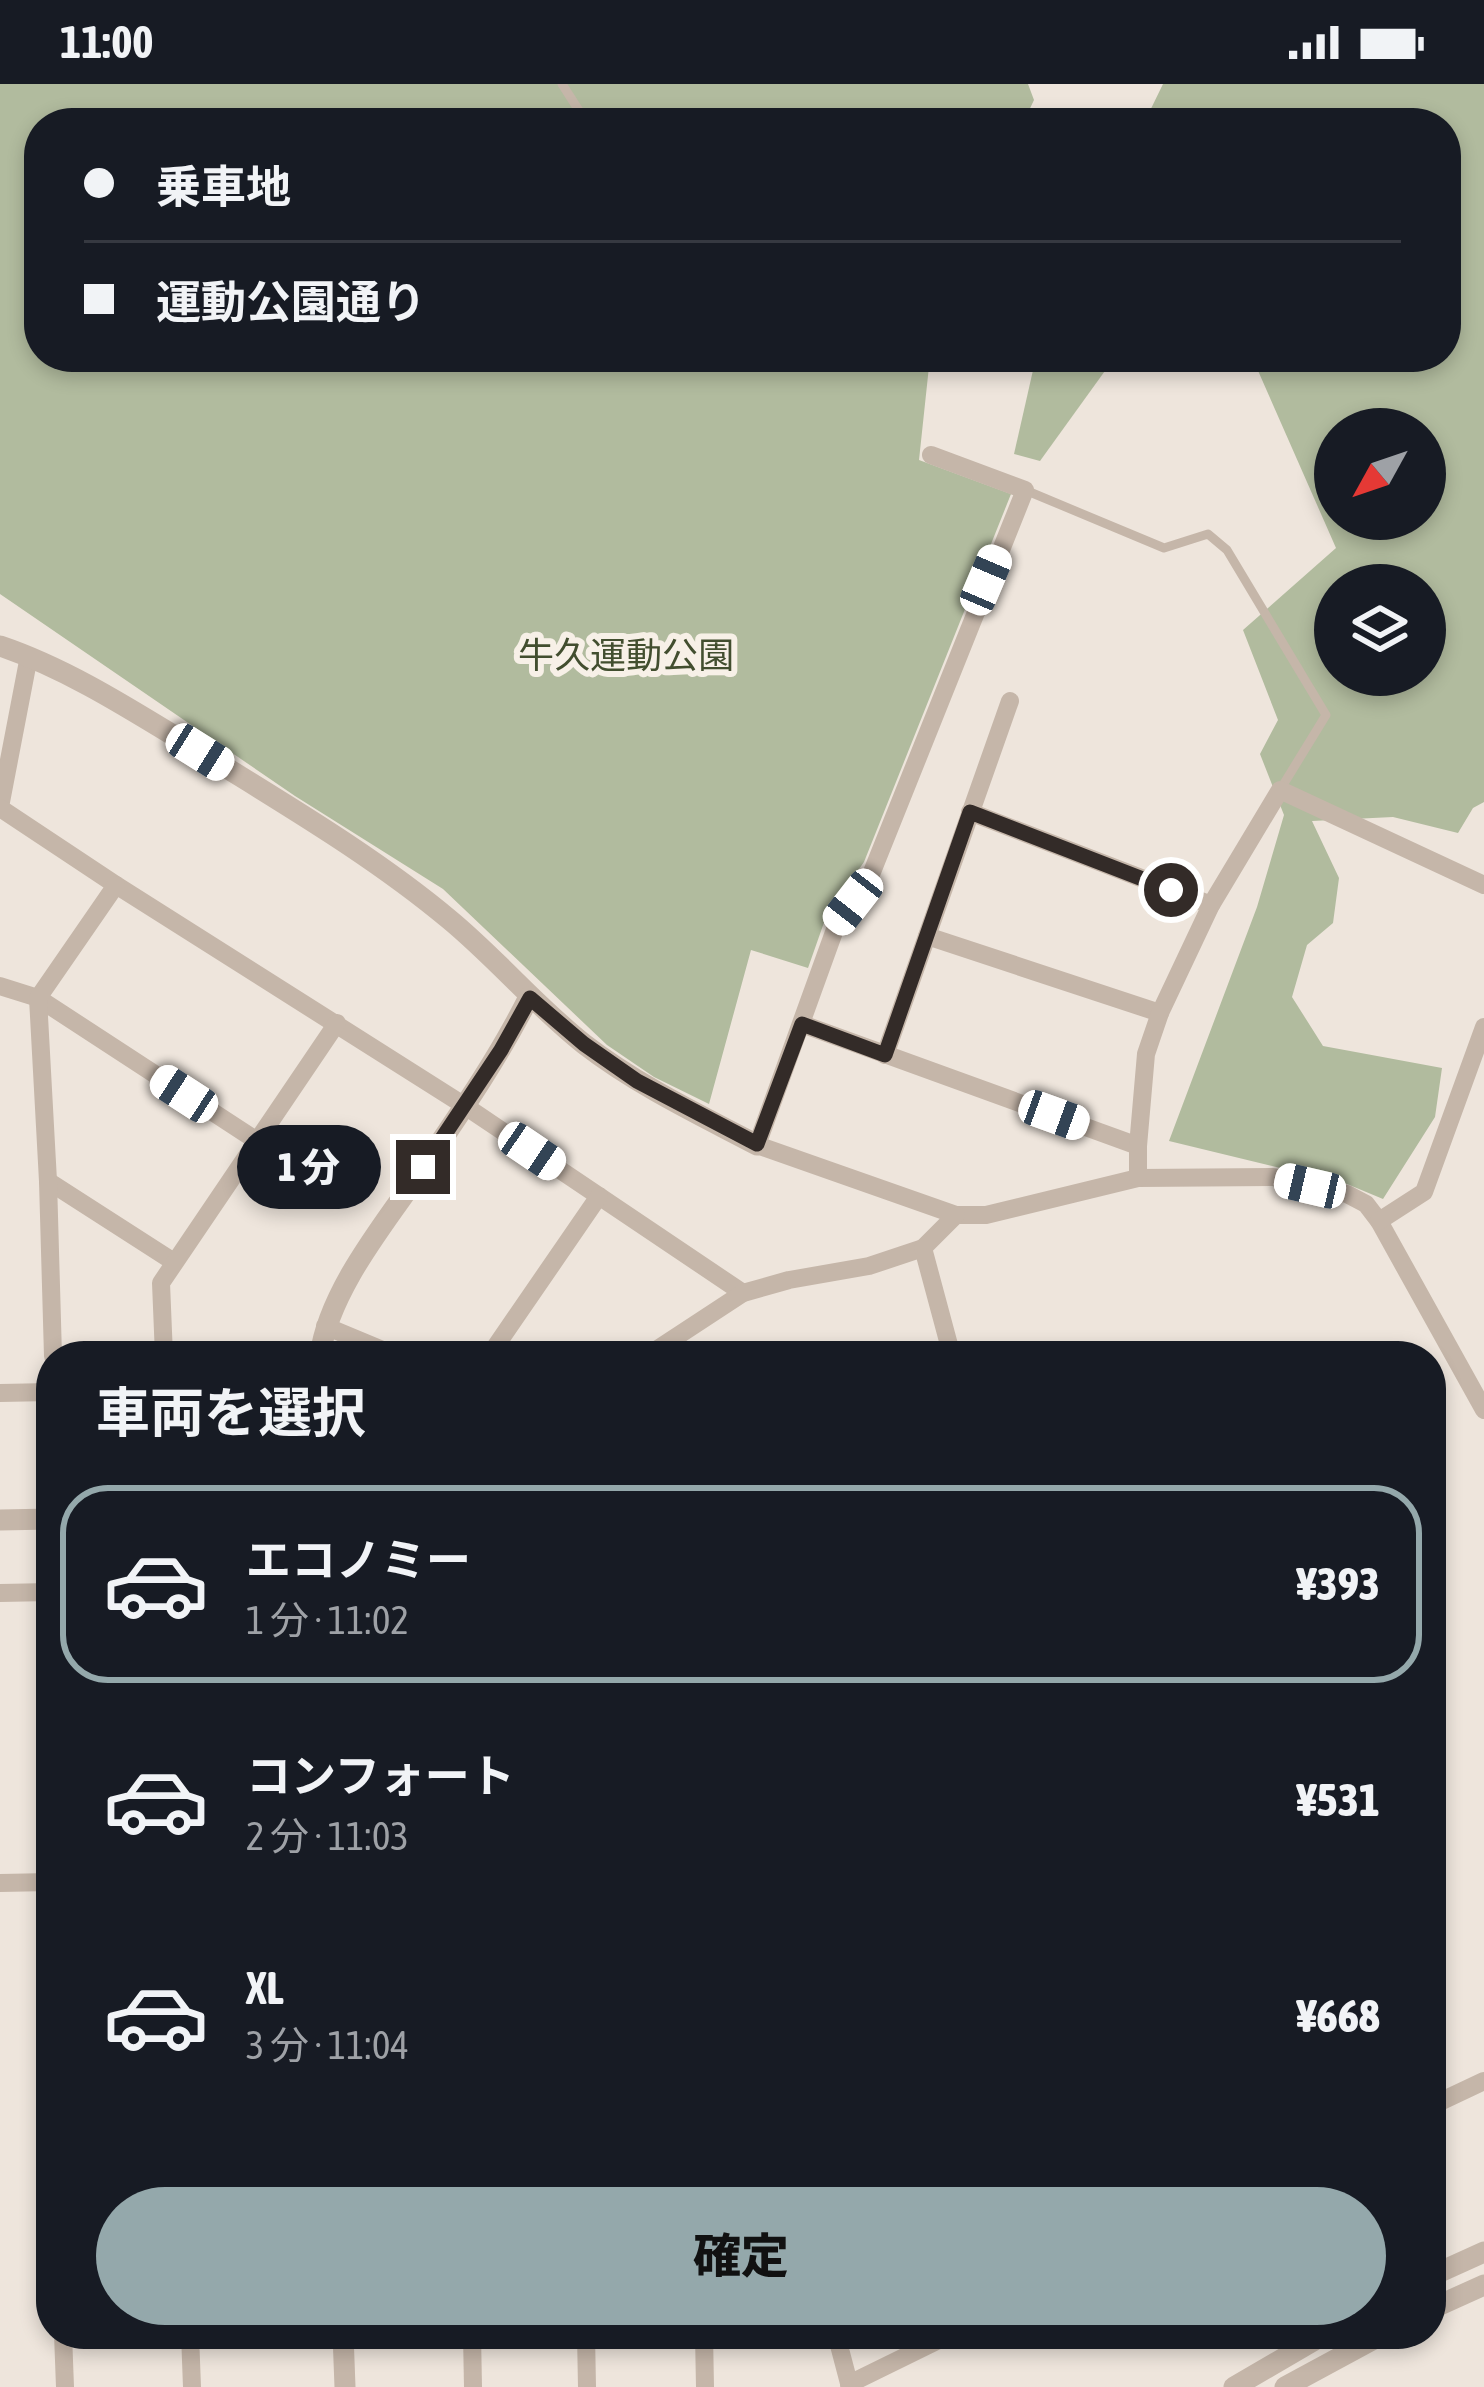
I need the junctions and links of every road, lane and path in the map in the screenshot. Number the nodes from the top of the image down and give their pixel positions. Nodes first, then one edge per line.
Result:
1 (931, 455) dead end
2 (1024, 490) junction
3 (0, 646) edge
4 (29, 656) junction
5 (1010, 701) dead end
6 (1280, 790) junction
7 (0, 808) edge
8 (970, 812) junction
9 (116, 885) junction
10 (1484, 885) edge
11 (1211, 905) junction
12 (927, 936) junction
13 (0, 986) edge
14 (38, 998) junction
15 (530, 998) junction
16 (1160, 1013) junction
17 (337, 1023) junction
18 (802, 1024) junction
19 (1484, 1027) edge
20 (885, 1055) junction
21 (465, 1106) junction
22 (257, 1142) junction
23 (757, 1144) junction
24 (1138, 1146) junction
25 (1138, 1178) junction
26 (48, 1181) junction
27 (599, 1196) junction
28 (956, 1215) junction
29 (1378, 1221) junction
30 (922, 1248) junction
31 (174, 1262) junction
32 (743, 1293) junction
33 (326, 1326) junction
34 (52, 1341) edge
35 (163, 1341) edge
36 (323, 1341) edge
37 (362, 1341) edge
38 (499, 1341) edge
39 (670, 1341) edge
40 (948, 1341) edge
41 (1445, 1341) edge
42 (1446, 1342) edge
43 (36, 1392) edge
44 (0, 1393) edge
45 (1484, 1410) edge
46 (36, 1519) edge
47 (0, 1520) edge
48 (36, 1592) edge
49 (0, 1593) edge
50 (36, 1882) edge
51 (0, 1883) edge
52 (1484, 2081) edge
53 (1446, 2099) edge
54 (1484, 2252) edge
55 (1446, 2269) edge
56 (1484, 2285) edge
57 (1446, 2302) edge
58 (63, 2349) edge
59 (190, 2349) edge
60 (344, 2349) edge
61 (472, 2349) edge
62 (586, 2349) edge
63 (704, 2349) edge
64 (840, 2349) edge
65 (922, 2349) edge
66 (1299, 2349) edge
67 (1355, 2349) edge
68 (849, 2386) edge
69 (64, 2387) edge
70 (191, 2387) edge
71 (345, 2387) edge
72 (473, 2387) edge
73 (587, 2387) edge
74 (705, 2387) edge
75 (1234, 2387) edge
76 (1285, 2387) edge

1 - 2 street
2 - 6 lane
2 - 18 street
3 - 4 street
4 - 7 street
4 - 15 street
5 - 8 street
6 - 10 street
6 - 11 street
7 - 9 street
8 - 11 street
8 - 12 street
9 - 14 street
9 - 17 street
11 - 16 street
12 - 16 street
12 - 20 street
13 - 14 street
14 - 22 street
14 - 26 street
15 - 21 street
15 - 23 street
16 - 24 street
17 - 21 street
17 - 22 street
18 - 20 street
18 - 23 street
19 - 29 street
20 - 24 street
21 - 27 street
21 - 33 street
22 - 31 street
23 - 28 street
24 - 25 street
25 - 28 street
25 - 29 street
26 - 31 street
26 - 34 street
27 - 32 street
27 - 38 street
28 - 30 street
29 - 41 street
30 - 32 street
30 - 40 street
31 - 35 street
32 - 39 street
33 - 36 street
33 - 37 street
42 - 45 street
43 - 44 street
46 - 47 street
48 - 49 street
50 - 51 street
52 - 53 street
54 - 55 street
56 - 57 street
58 - 69 street
59 - 70 street
60 - 71 street
61 - 72 street
62 - 73 street
63 - 74 street
64 - 68 street
65 - 68 street
66 - 75 street
67 - 76 street

